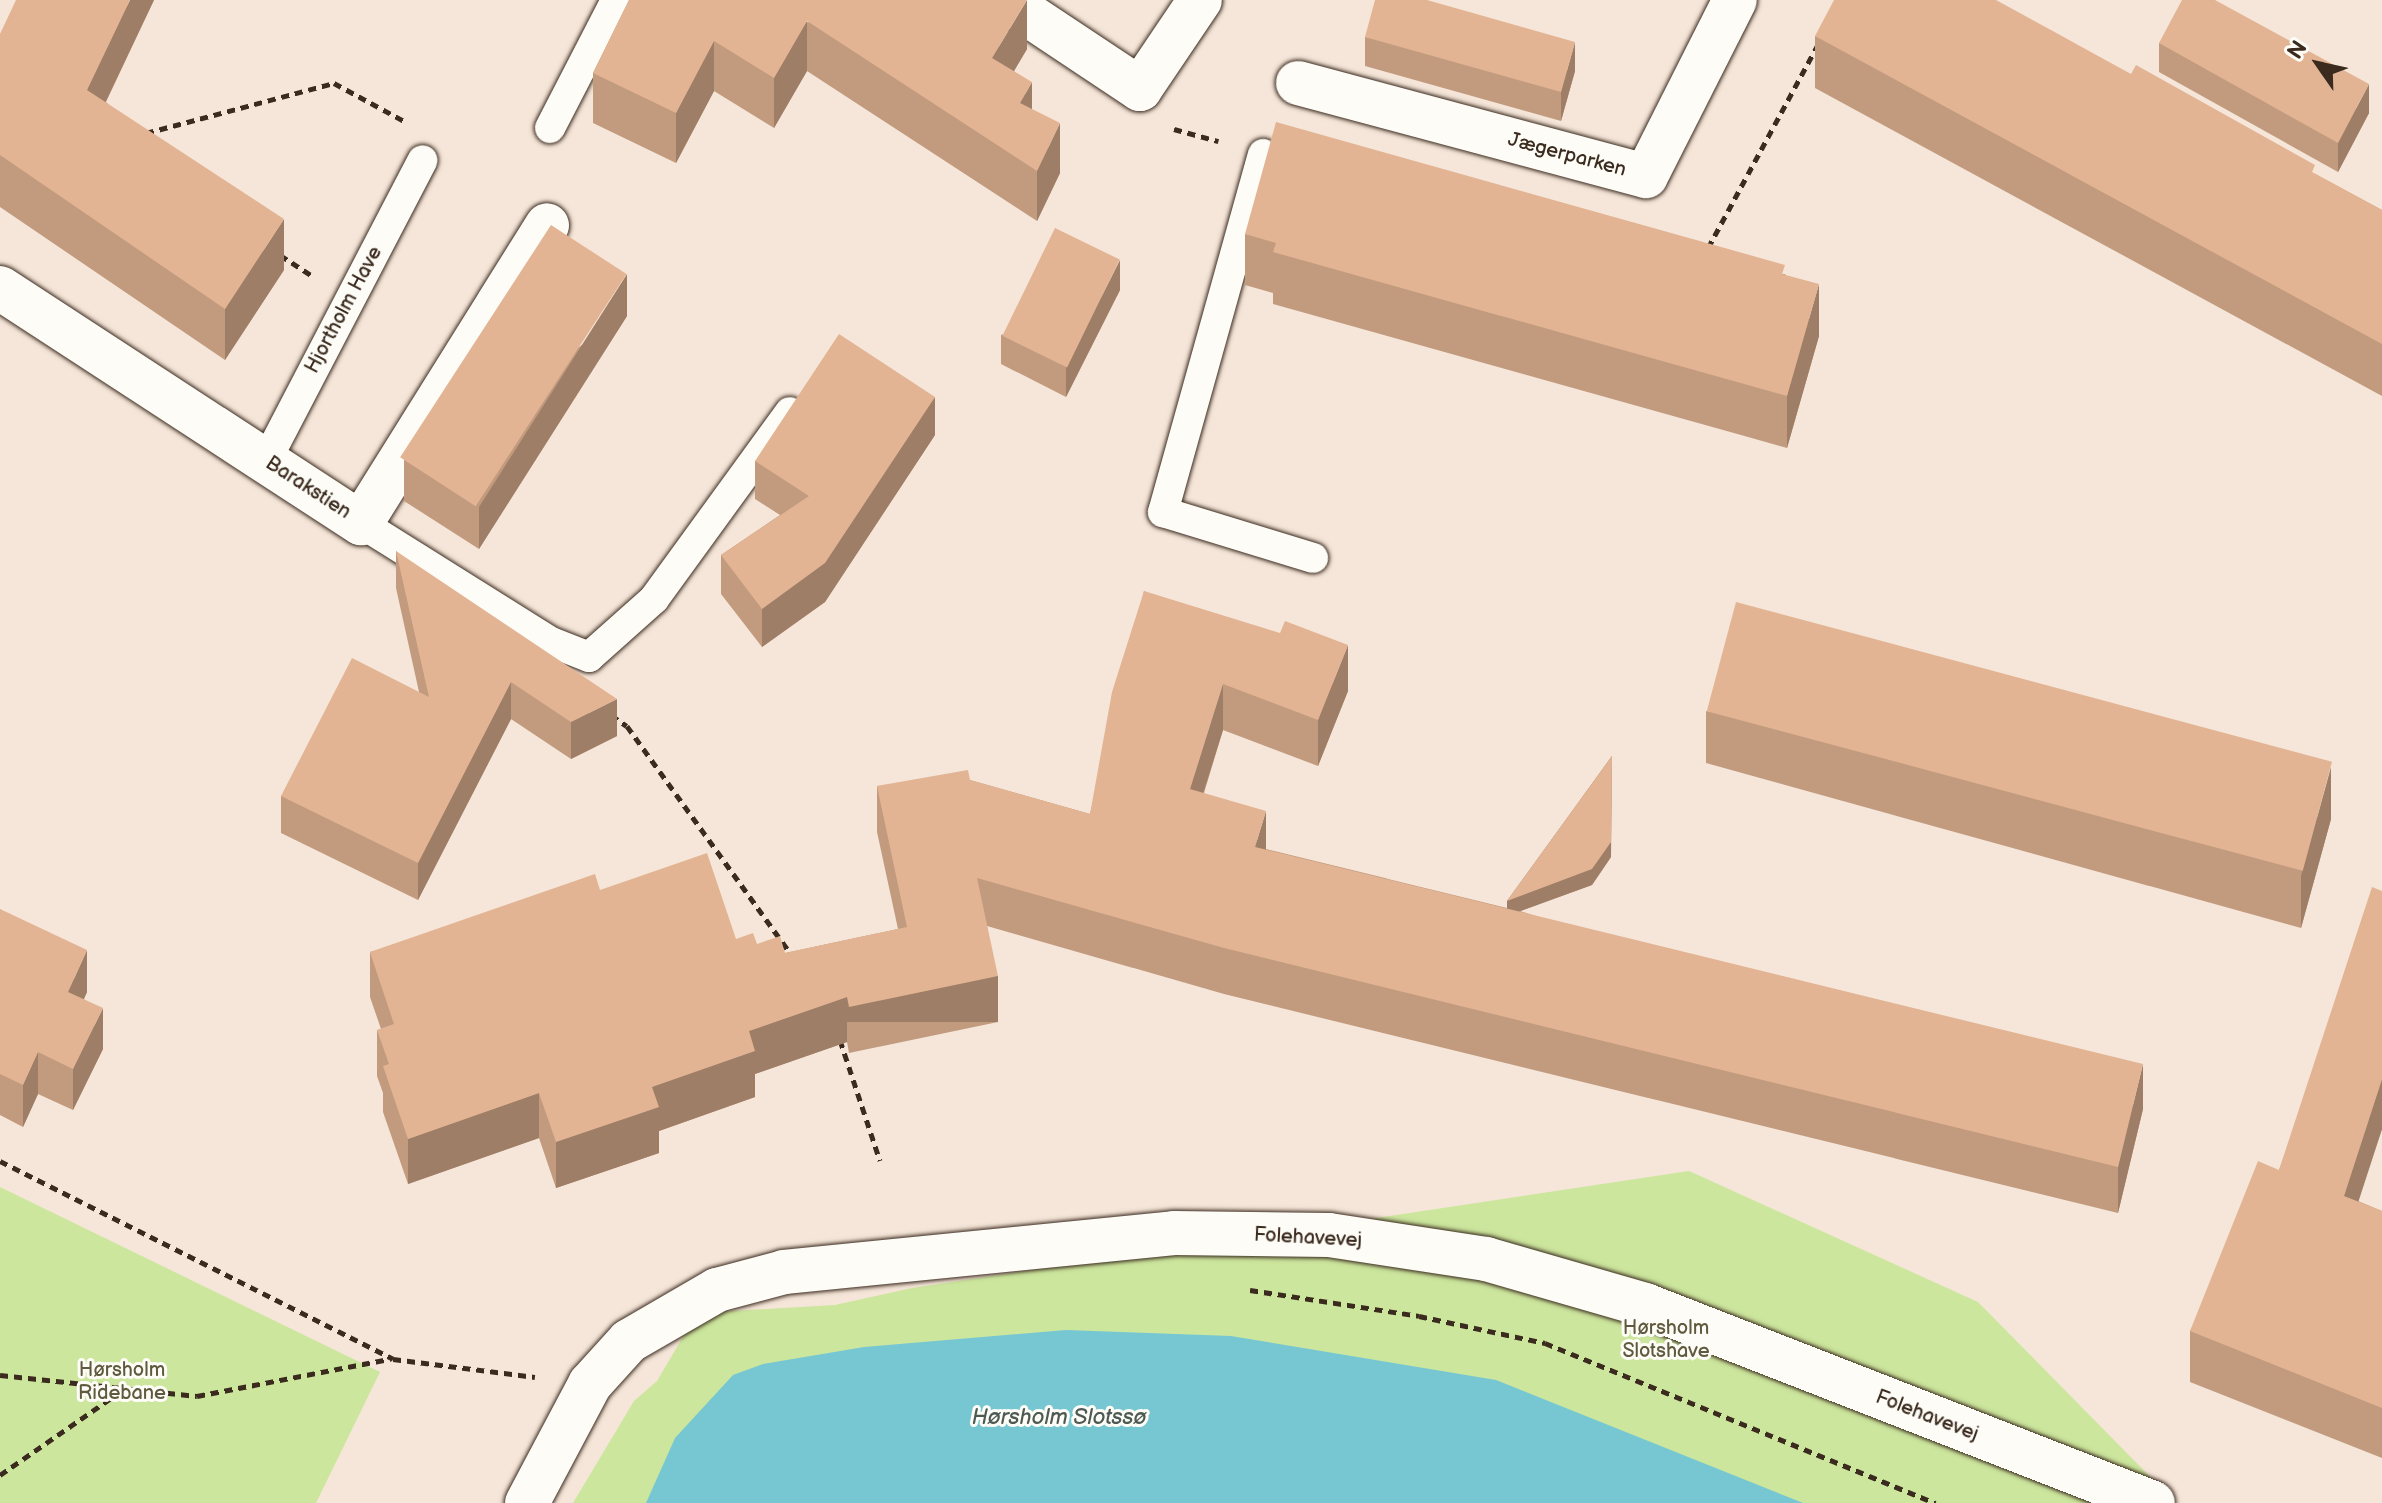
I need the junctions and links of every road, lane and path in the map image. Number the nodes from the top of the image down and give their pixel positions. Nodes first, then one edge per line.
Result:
1 (616, 0) edge
2 (1006, 0) edge
3 (1200, 0) edge
4 (1735, 0) edge
5 (1820, 41) edge
6 (1298, 83) dead end
7 (1140, 89) junction
8 (550, 128) dead end
9 (139, 135) edge
10 (1263, 154) joint
11 (423, 160) joint
12 (547, 225) edge
13 (269, 248) edge
14 (1701, 260) edge
15 (0, 288) edge
16 (349, 301) junction
17 (805, 391) edge
18 (266, 461) junction
19 (361, 523) junction
20 (1313, 558) dead end
21 (602, 709) edge
22 (801, 970) edge
23 (838, 1036) edge
24 (0, 1161) edge
25 (880, 1161) dead end
26 (1248, 1290) dead end
27 (393, 1359) junction
28 (0, 1375) edge
29 (590, 1384) junction
30 (124, 1388) junction
31 (0, 1475) edge
32 (527, 1503) edge
33 (1936, 1503) edge
34 (2153, 1503) edge

1 - 8 lane
2 - 7 street
3 - 7 street
4 - 6 street, Jægerparken
5 - 14 path
7 - 10 path
9 - 11 path
10 - 20 lane
11 - 16 lane, Hjortholm Have
12 - 19 street, Barakstien
13 - 16 path
15 - 18 street, Barakstien
16 - 18 lane, Hjortholm Have
17 - 19 lane
18 - 19 street, Barakstien
21 - 22 path
23 - 25 path
24 - 27 path
26 - 33 path
27 - 29 path
27 - 30 path
28 - 30 path
29 - 32 street, Folehavevej
29 - 34 street, Folehavevej
30 - 31 path

